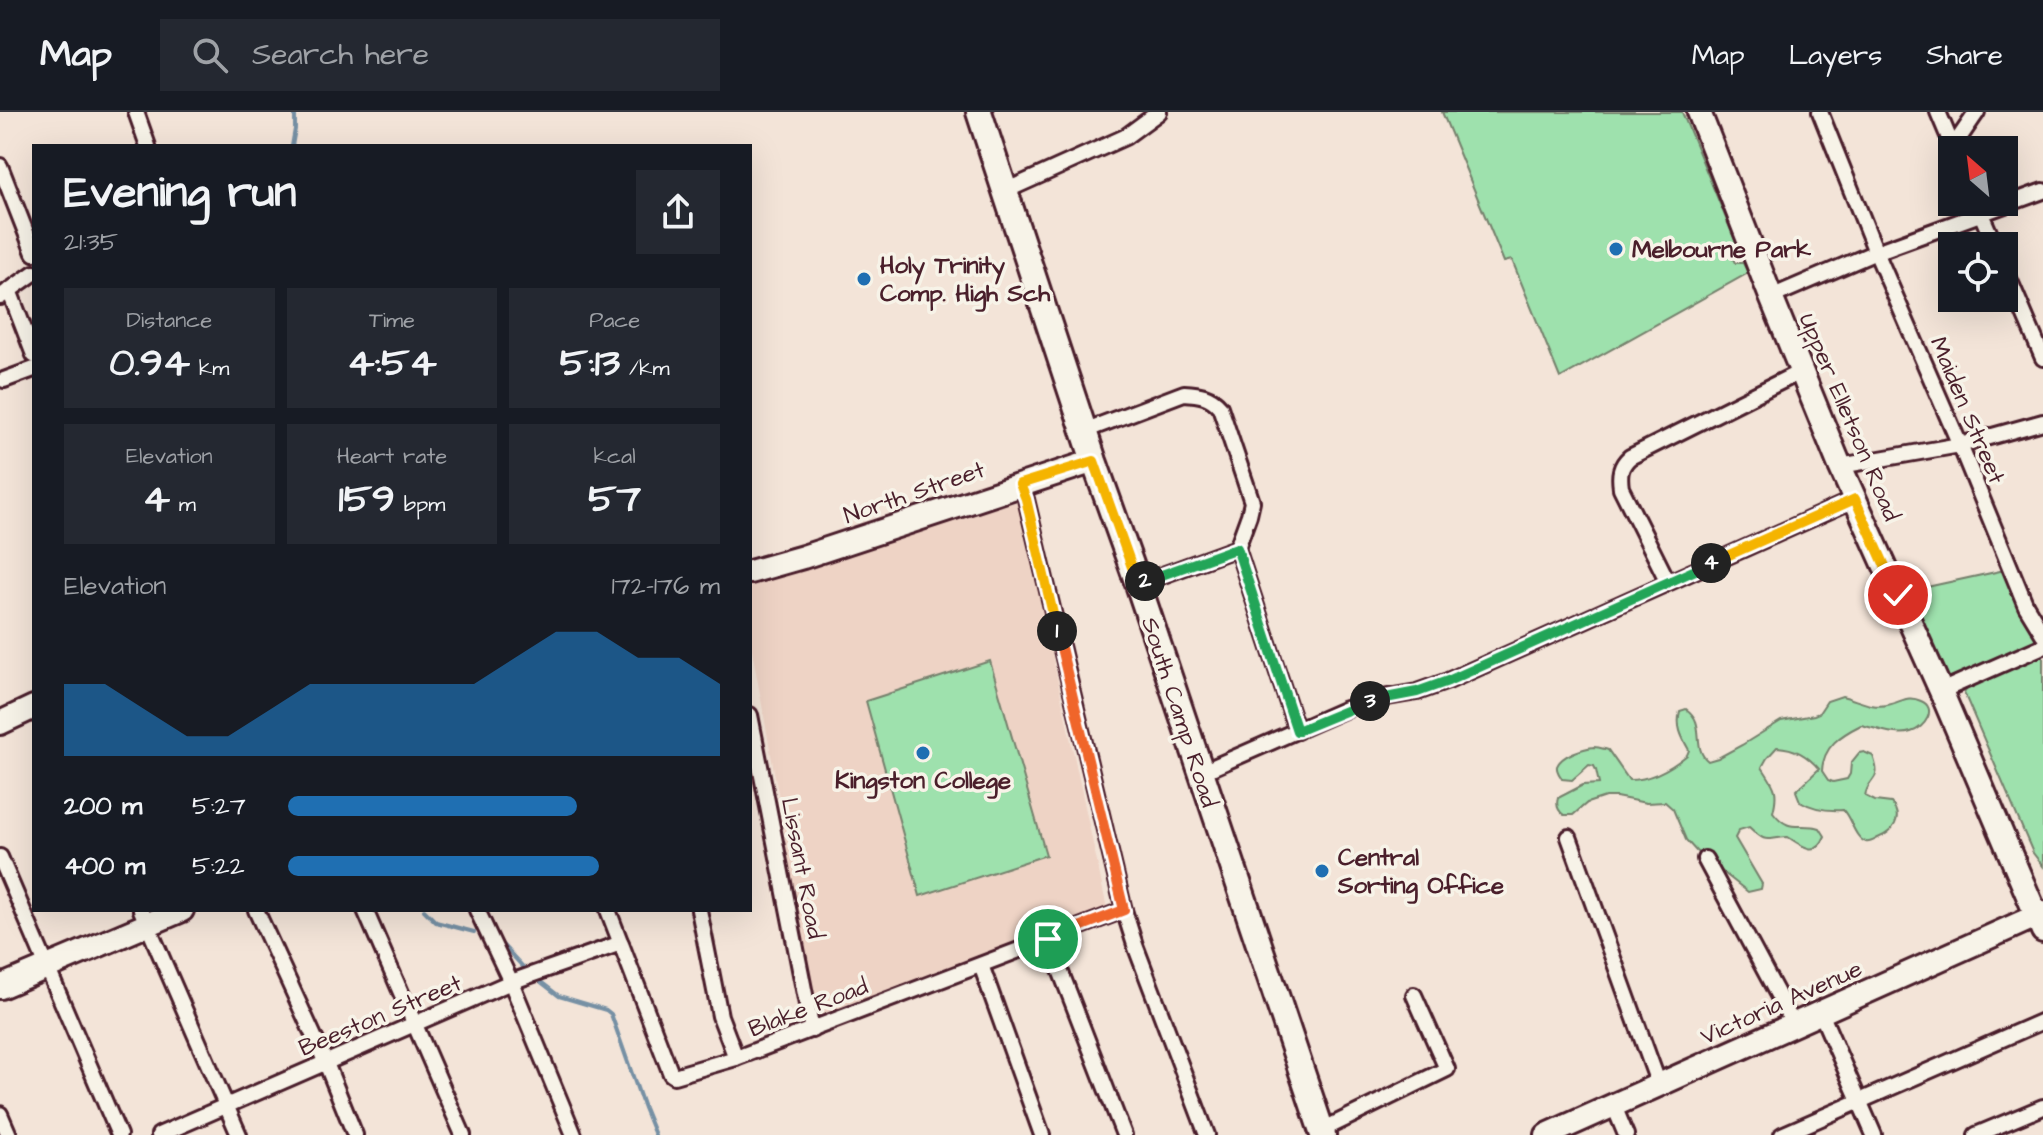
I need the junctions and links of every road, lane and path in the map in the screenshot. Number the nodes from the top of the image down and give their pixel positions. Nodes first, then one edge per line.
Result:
1 (136, 112) edge
2 (979, 112) edge
3 (1159, 112) edge
4 (1699, 112) edge
5 (1820, 112) edge
6 (1938, 112) edge
7 (1977, 112) edge
8 (1948, 136) edge
9 (1961, 136) edge
10 (147, 144) edge
11 (0, 166) edge
12 (1005, 191) junction
13 (2043, 191) edge
14 (2018, 198) edge
15 (1959, 216) edge
16 (32, 248) edge
17 (1876, 252) junction
18 (32, 274) edge
19 (5, 293) edge
20 (1771, 297) junction
21 (2018, 300) edge
22 (32, 351) edge
23 (2043, 358) edge
24 (32, 370) edge
25 (1802, 371) junction
26 (4, 380) dead end
27 (2043, 422) edge
28 (1084, 431) junction
29 (1960, 445) junction
30 (1094, 461) junction
31 (1840, 466) junction
32 (1020, 484) junction
33 (1855, 499) junction
34 (1237, 548) junction
35 (752, 570) edge
36 (1668, 582) junction
37 (1138, 584) junction
38 (2043, 634) edge
39 (2043, 646) edge
40 (1941, 691) junction
41 (32, 708) edge
42 (0, 723) edge
43 (752, 725) edge
44 (1297, 731) junction
45 (1200, 773) junction
46 (1569, 837) dead end
47 (0, 857) edge
48 (1705, 859) dead end
49 (1124, 910) junction
50 (172, 912) edge
51 (257, 912) edge
52 (366, 912) edge
53 (478, 912) edge
54 (609, 912) edge
55 (699, 912) edge
56 (144, 918) edge
57 (2041, 920) edge
58 (1048, 939) junction
59 (621, 943) junction
60 (981, 965) junction
61 (47, 968) junction
62 (511, 982) junction
63 (0, 987) edge
64 (1414, 995) dead end
65 (1821, 1013) junction
66 (2043, 1021) edge
67 (415, 1024) junction
68 (1794, 1025) junction
69 (812, 1030) junction
70 (736, 1058) junction
71 (326, 1063) junction
72 (1659, 1085) junction
73 (1859, 1101) junction
74 (226, 1106) junction
75 (1614, 1106) junction
76 (2043, 1107) edge
77 (0, 1114) edge
78 (1323, 1133) edge
79 (9, 1135) edge
80 (119, 1135) edge
81 (159, 1135) edge
82 (239, 1135) edge
83 (355, 1135) edge
84 (463, 1135) edge
85 (574, 1135) edge
86 (1042, 1135) edge
87 (1124, 1135) edge
88 (1207, 1135) edge
89 (1547, 1135) edge
90 (1626, 1135) edge
91 (1782, 1135) edge
92 (1874, 1135) edge
93 (1976, 1135) edge

1 - 10 street
2 - 12 main road, South Camp Road
3 - 12 street
4 - 20 street, Upper Elletson Road
5 - 17 street, Maiden Street
6 - 8 street
7 - 9 street
11 - 16 street
12 - 28 main road, South Camp Road
13 - 14 street
15 - 17 street
17 - 20 street
17 - 29 street, Maiden Street
18 - 19 street
19 - 22 street
20 - 25 street, Upper Elletson Road
21 - 23 street
24 - 26 street
25 - 31 street, Upper Elletson Road
25 - 36 street
27 - 29 street
28 - 30 main road, South Camp Road
28 - 34 street
29 - 31 street
29 - 38 street, Maiden Street
30 - 32 street, North Street
30 - 37 main road, South Camp Road
31 - 33 street, Upper Elletson Road
32 - 35 street, North Street
32 - 49 street
33 - 36 street
33 - 40 street, Upper Elletson Road
34 - 37 street
34 - 44 street
36 - 44 street
37 - 45 main road, South Camp Road
39 - 40 street
40 - 57 street, Upper Elletson Road
41 - 42 street
43 - 69 street, Lissant Road
44 - 45 street
45 - 78 main road, South Camp Road
46 - 72 street
47 - 61 street
48 - 68 street
49 - 58 street, Blake Road
49 - 88 street
50 - 56 street
51 - 71 street
52 - 67 street
53 - 62 street
54 - 59 street, Blake Road
55 - 70 street
56 - 61 street
56 - 74 street
57 - 65 street, Victoria Avenue
58 - 60 street, Blake Road
58 - 87 street
59 - 62 street, Beeston Street
59 - 70 street, Blake Road
60 - 69 street, Blake Road
60 - 86 street
61 - 63 street
61 - 80 street
62 - 67 street, Beeston Street
62 - 85 street
64 - 78 street
65 - 68 street, Victoria Avenue
65 - 73 street
66 - 73 street
67 - 71 street, Beeston Street
67 - 84 street
68 - 72 street, Victoria Avenue
69 - 70 street, Blake Road
71 - 74 street, Beeston Street
71 - 83 street
72 - 75 street, Victoria Avenue
73 - 91 street
73 - 92 street
74 - 81 street, Beeston Street
74 - 82 street
75 - 89 street, Victoria Avenue
75 - 90 street
76 - 93 street
77 - 79 street

